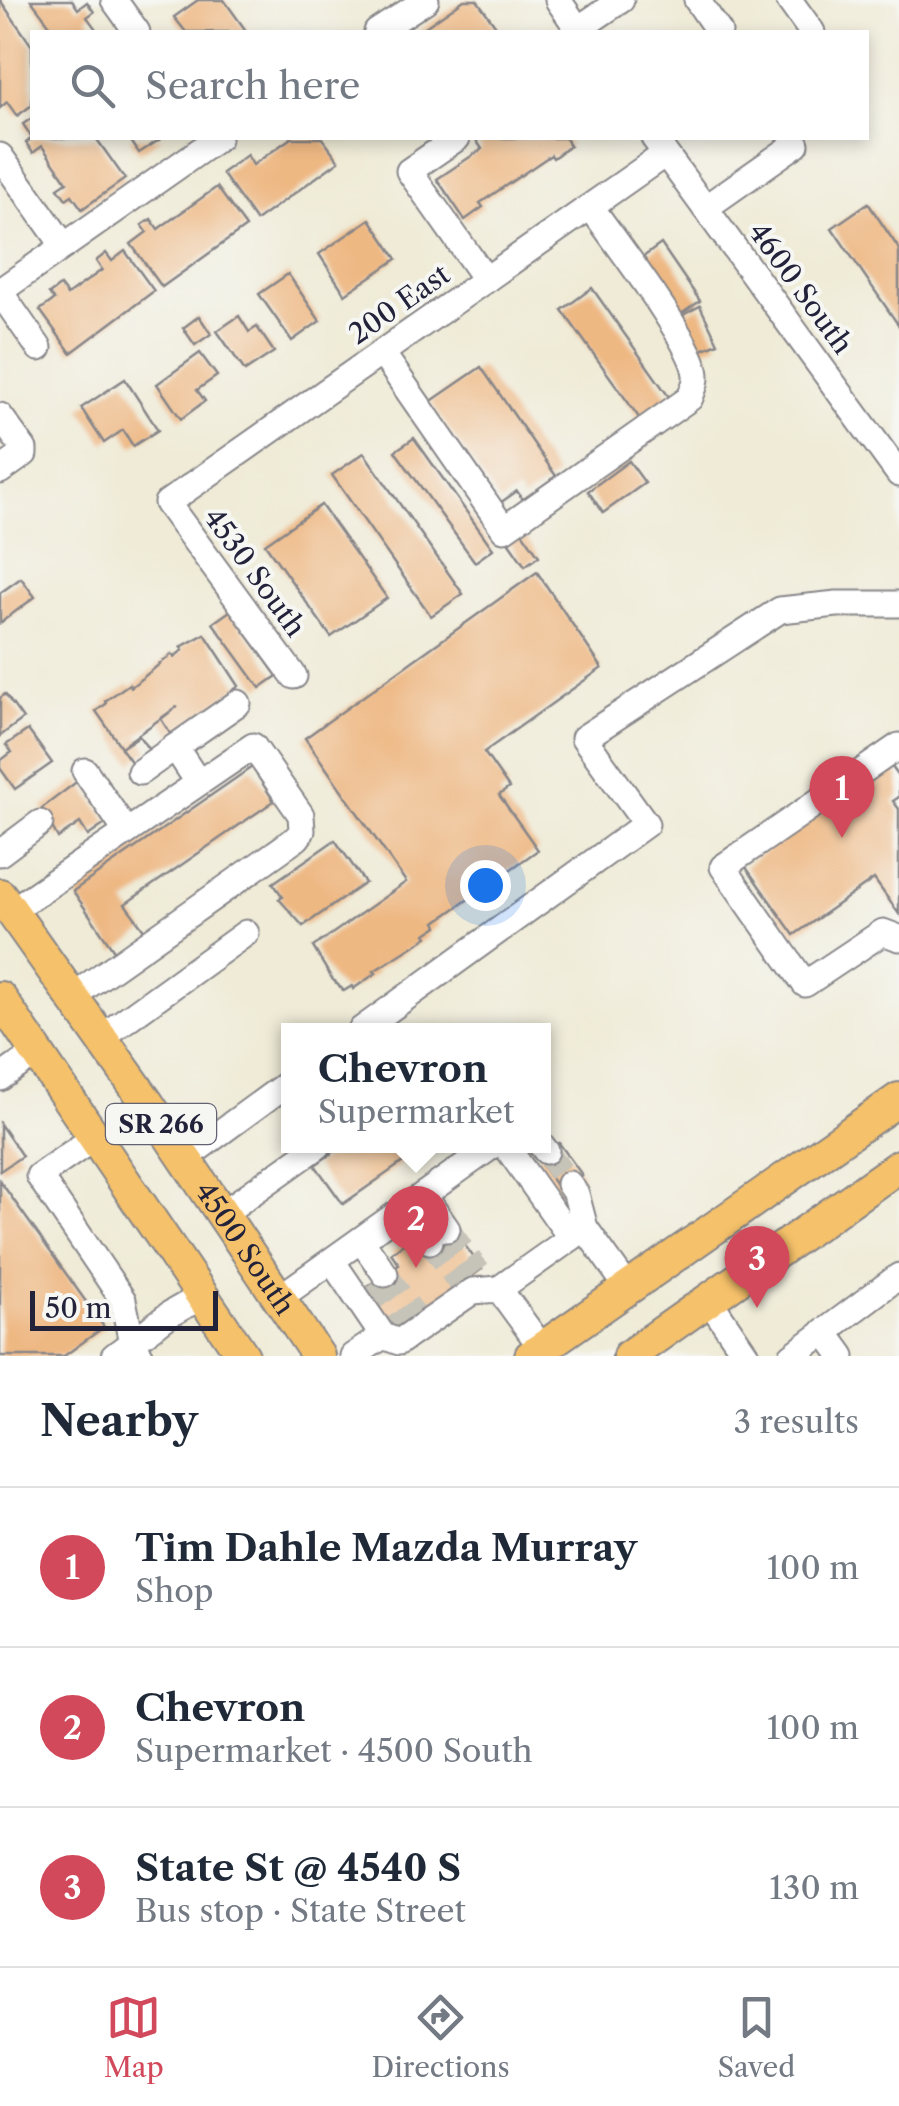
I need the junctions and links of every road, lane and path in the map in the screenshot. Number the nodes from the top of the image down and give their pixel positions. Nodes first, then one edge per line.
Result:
1 (114, 0) edge
2 (426, 0) edge
3 (558, 0) edge
4 (621, 0) edge
5 (697, 0) edge
6 (790, 0) edge
7 (136, 30) edge
8 (381, 30) edge
9 (578, 30) edge
10 (580, 30) edge
11 (718, 30) edge
12 (811, 30) edge
13 (213, 140) edge
14 (454, 140) edge
15 (797, 140) edge
16 (660, 146) edge
17 (0, 156) edge
18 (591, 207) junction
19 (705, 208) junction
20 (64, 246) junction
21 (486, 280) junction
22 (0, 292) edge
23 (39, 348) dead end
24 (382, 353) junction
25 (0, 416) edge
26 (0, 471) edge
27 (899, 474) edge
28 (168, 503) joint
29 (899, 604) edge
30 (294, 676) dead end
31 (238, 703) dead end
32 (899, 746) edge
33 (175, 747) junction
34 (84, 770) dead end
35 (140, 772) dead end
36 (198, 782) junction
37 (40, 823) dead end
38 (126, 831) junction
39 (0, 853) edge
40 (6, 902) edge
41 (246, 933) dead end
42 (899, 938) edge
43 (73, 996) junction
44 (0, 998) edge
45 (371, 1023) edge
46 (102, 1037) junction
47 (36, 1054) junction
48 (0, 1078) edge
49 (281, 1088) edge
50 (899, 1099) edge
51 (95, 1136) junction
52 (308, 1153) edge
53 (482, 1153) edge
54 (512, 1153) edge
55 (184, 1158) junction
56 (899, 1166) edge
57 (570, 1184) tunnel mouth
58 (415, 1201) junction
59 (222, 1214) junction
60 (578, 1232) junction
61 (439, 1235) tunnel mouth
62 (346, 1251) junction
63 (899, 1276) edge
64 (376, 1280) tunnel mouth
65 (479, 1286) junction
66 (628, 1288) junction
67 (202, 1296) junction
68 (279, 1298) junction
69 (709, 1300) junction
70 (404, 1329) junction
71 (824, 1331) junction
72 (129, 1352) edge
73 (536, 1352) edge
74 (243, 1356) edge
75 (318, 1356) edge
76 (353, 1356) edge
77 (630, 1356) edge
78 (747, 1356) edge
79 (792, 1356) edge
80 (842, 1356) edge

1 - 7 street
2 - 8 street
3 - 9 street
4 - 10 street
5 - 11 street
6 - 12 street
13 - 20 street
14 - 21 street
15 - 19 street
16 - 18 street, 200 East
16 - 19 street, 4600 South
17 - 20 street
18 - 21 street, 200 East
18 - 24 street
19 - 27 street, 4600 South
20 - 22 street
21 - 24 street, 200 East
22 - 23 street
24 - 28 street, 200 East
25 - 26 street
28 - 30 street, 4530 South
29 - 45 street
31 - 33 street
32 - 42 street
33 - 35 street
33 - 36 street
34 - 38 street
36 - 38 street
36 - 43 street
37 - 39 street
38 - 40 street
40 - 43 main road, 4500 South / SR 266
41 - 46 street
43 - 46 main road, 4500 South / SR 266
44 - 47 main road, SR 266
46 - 55 main road, 4500 South / SR 266
47 - 48 street
47 - 51 main road, SR 266
49 - 55 street
50 - 66 main road
51 - 67 main road, SR 266
51 - 72 street
52 - 59 street
53 - 58 street
54 - 60 street
55 - 59 main road, 4500 South / SR 266
56 - 69 main road
57 - 60 street
58 - 61 street
58 - 62 street
59 - 68 main road, 4500 South / SR 266
60 - 65 street
60 - 66 street
62 - 64 street
62 - 68 street
62 - 70 street
63 - 71 street
65 - 70 street
65 - 73 street
66 - 73 main road
67 - 72 street
67 - 74 main road, SR 266
68 - 75 main road, 4500 South / SR 266
69 - 77 main road
69 - 78 street
70 - 76 street
71 - 79 street
71 - 80 street

